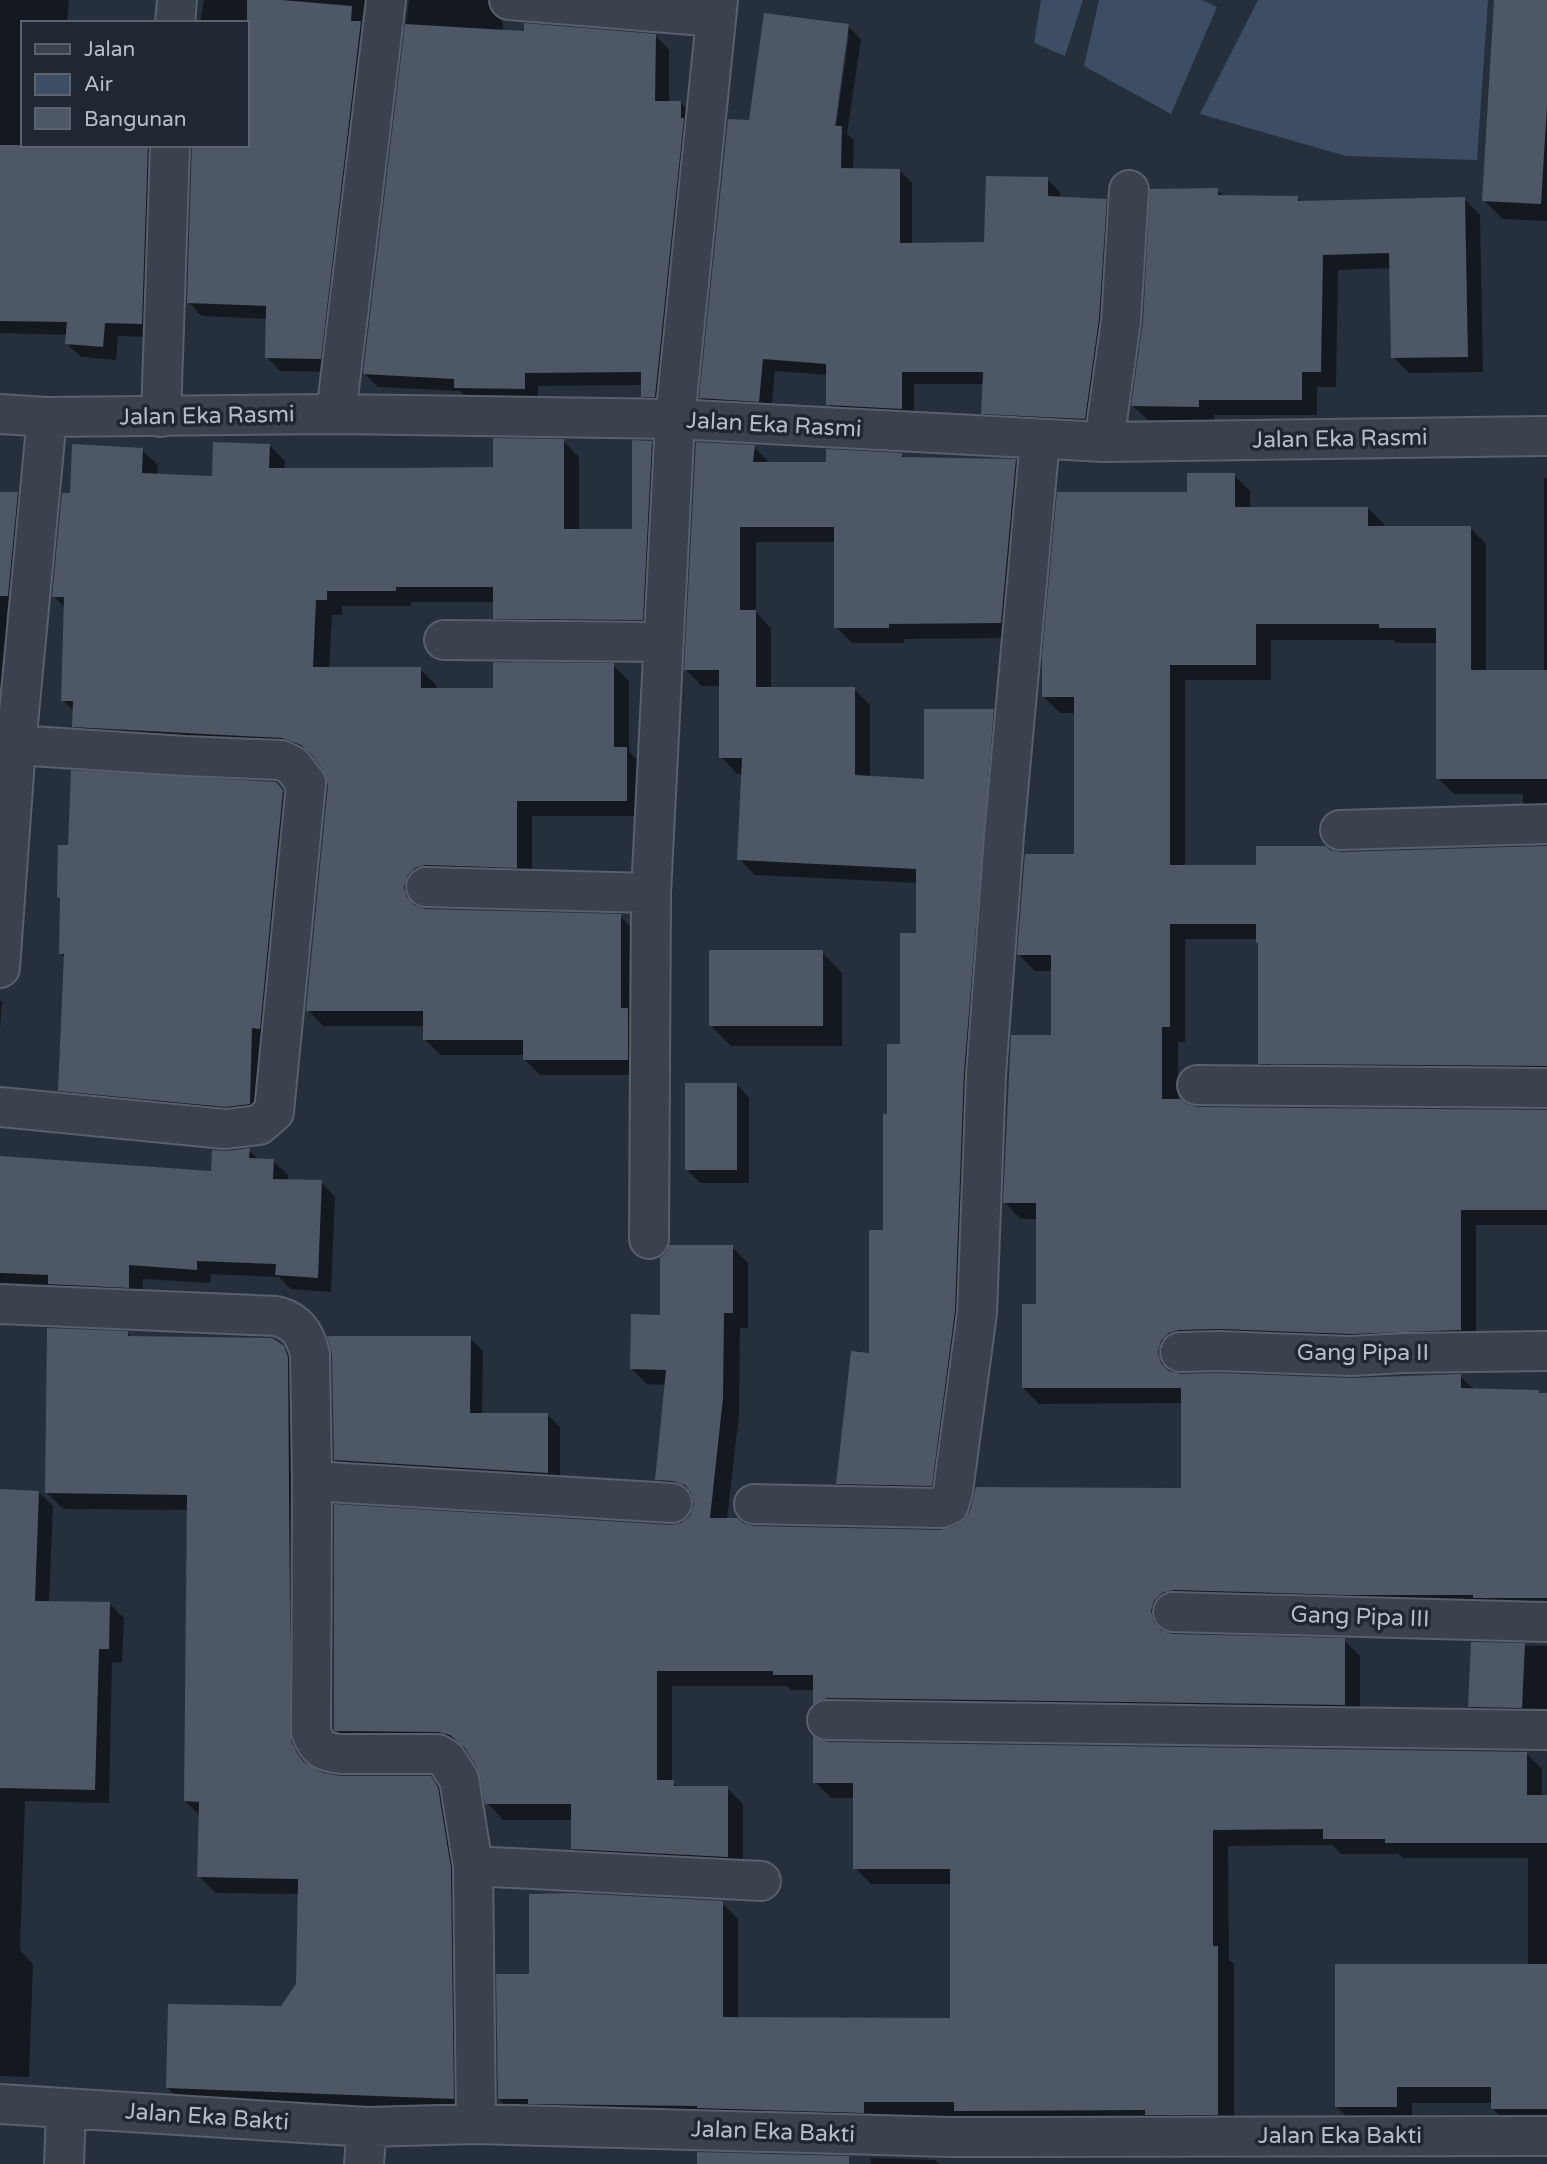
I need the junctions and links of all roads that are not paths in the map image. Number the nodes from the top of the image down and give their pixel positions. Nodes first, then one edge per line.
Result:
1 (177, 0) edge
2 (386, 0) edge
3 (509, 0) edge
4 (717, 9) edge
5 (176, 21) edge
6 (170, 147) edge
7 (1129, 190) dead end
8 (0, 414) edge
9 (336, 414) junction
10 (161, 416) junction
11 (47, 417) junction
12 (676, 419) junction
13 (1547, 436) edge
14 (1040, 439) junction
15 (1104, 442) junction
16 (444, 640) dead end
17 (664, 642) junction
18 (16, 745) junction
19 (1547, 824) edge
20 (1340, 830) dead end
21 (426, 887) dead end
22 (651, 893) junction
23 (0, 968) edge
24 (1197, 1085) dead end
25 (1547, 1088) edge
26 (0, 1107) edge
27 (649, 1239) dead end
28 (0, 1304) edge
29 (1180, 1352) dead end
30 (1547, 1352) edge
31 (312, 1481) junction
32 (672, 1503) dead end
33 (754, 1504) dead end
34 (1173, 1612) dead end
35 (1547, 1622) edge
36 (827, 1720) dead end
37 (1547, 1730) edge
38 (473, 1866) junction
39 (761, 1881) dead end
40 (0, 2104) edge
41 (66, 2109) junction
42 (476, 2124) junction
43 (1547, 2136) edge
44 (365, 2146) edge
45 (950, 2150) edge
46 (64, 2164) edge

1 - 5 street
2 - 9 street
3 - 4 street
4 - 12 street
6 - 10 street
7 - 15 street
8 - 11 street, Jalan Eka Rasmi
9 - 10 street, Jalan Eka Rasmi
9 - 12 street, Jalan Eka Rasmi
10 - 11 street, Jalan Eka Rasmi
11 - 18 street
12 - 14 street, Jalan Eka Rasmi
12 - 17 street
13 - 15 street, Jalan Eka Rasmi
14 - 15 street, Jalan Eka Rasmi
14 - 33 street
16 - 17 street
17 - 22 street
18 - 23 street
18 - 26 street
19 - 20 street
21 - 22 street
22 - 27 street
24 - 25 street
28 - 31 street
29 - 30 street, Gang Pipa II
31 - 32 street
31 - 38 street
34 - 35 street, Gang Pipa III
36 - 37 street
38 - 39 street
38 - 42 street
40 - 41 street, Jalan Eka Bakti
41 - 44 street, Jalan Eka Bakti
41 - 46 street
42 - 44 street, Jalan Eka Bakti
42 - 45 street, Jalan Eka Bakti
43 - 45 street, Jalan Eka Bakti

